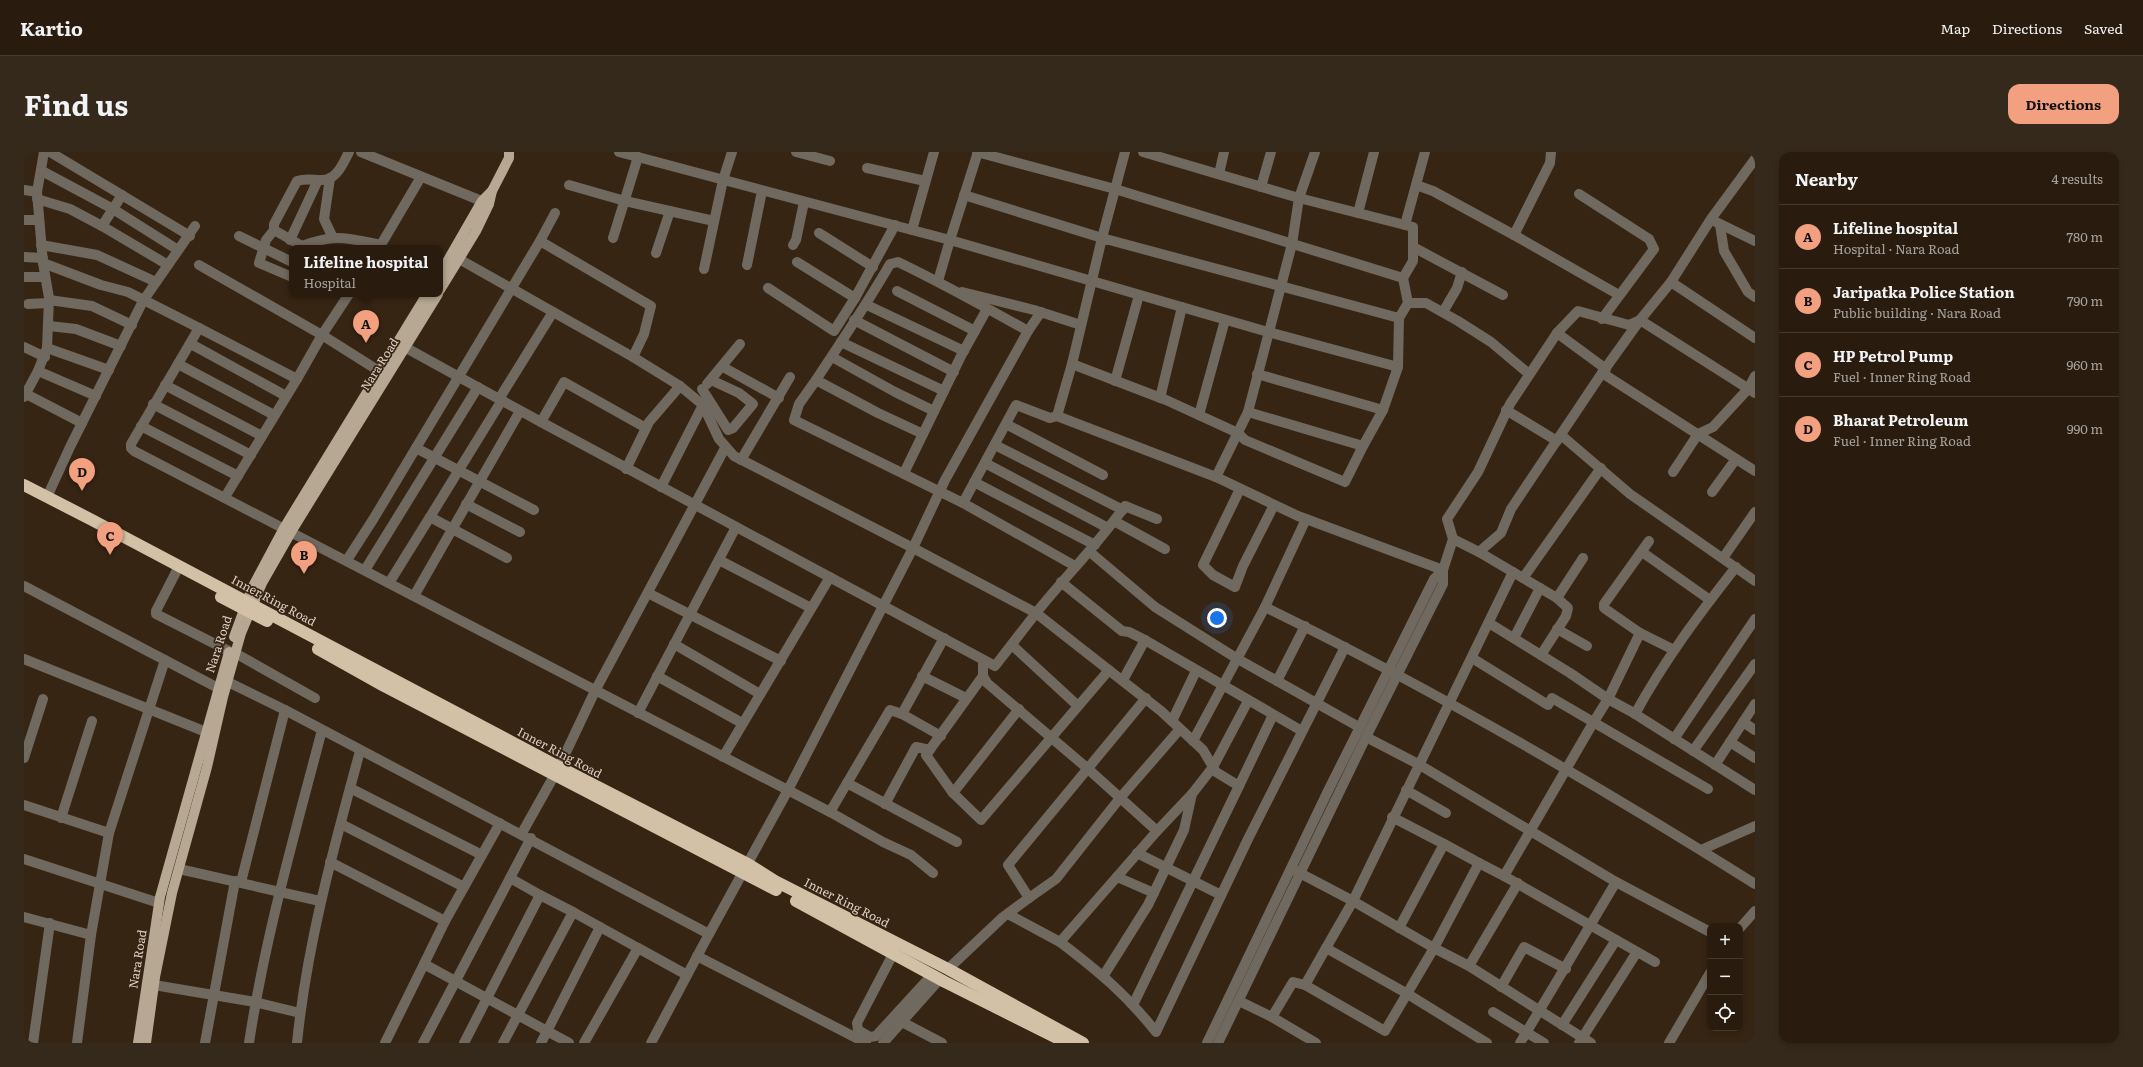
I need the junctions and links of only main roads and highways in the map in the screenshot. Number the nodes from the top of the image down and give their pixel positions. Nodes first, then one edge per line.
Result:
1 (509, 152) edge
2 (486, 202) junction
3 (443, 269) edge
4 (443, 285) edge
5 (426, 297) edge
6 (436, 297) edge
7 (401, 345) junction
8 (24, 485) edge
9 (24, 493) edge
10 (288, 530) junction
11 (248, 607) junction
12 (232, 652) junction
13 (746, 869) junction
14 (138, 1043) edge
15 (146, 1043) edge
16 (1066, 1043) edge
17 (1083, 1043) edge

1 - 2 main road
2 - 3 main road
2 - 4 main road
5 - 7 main road, Nara Road
6 - 7 main road, Nara Road
7 - 10 main road, Nara Road
7 - 10 main road, Nara Road
8 - 11 highway, Inner Ring Road
9 - 11 highway, Inner Ring Road
10 - 11 main road, Nara Road
11 - 12 main road, Nara Road
11 - 13 highway, Inner Ring Road
12 - 14 main road, Nara Road
12 - 15 main road, Nara Road
13 - 16 highway, Inner Ring Road
13 - 17 highway, Inner Ring Road

